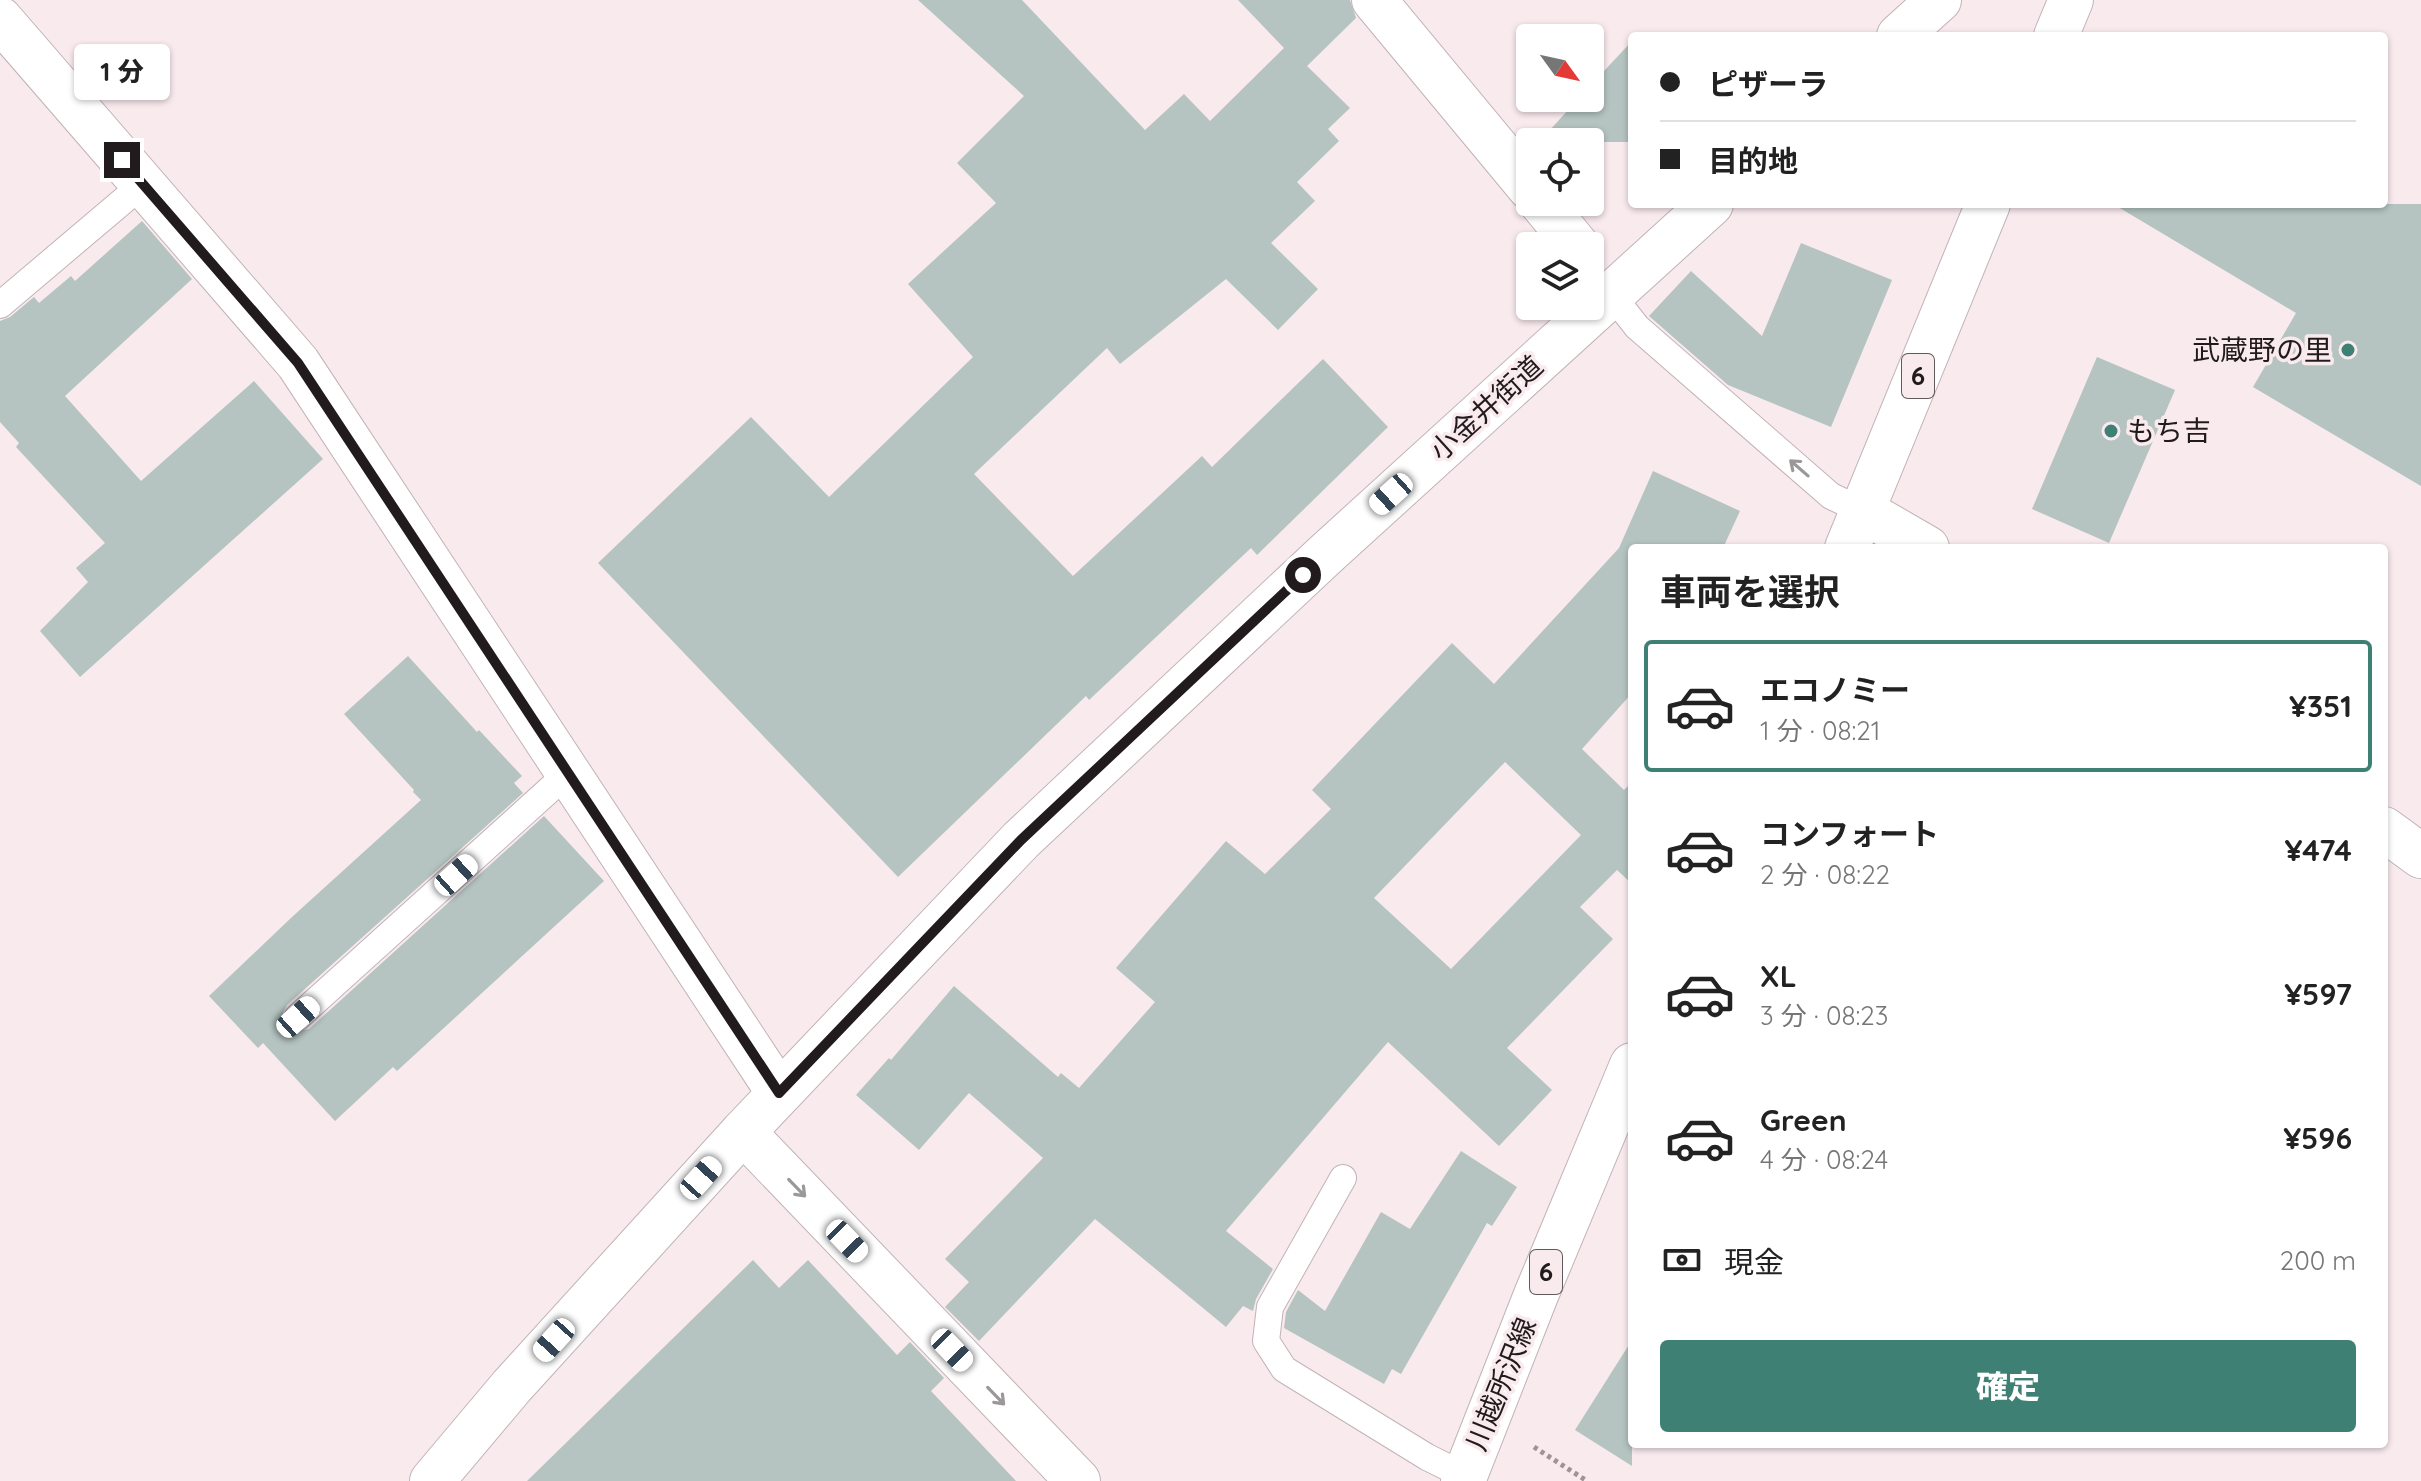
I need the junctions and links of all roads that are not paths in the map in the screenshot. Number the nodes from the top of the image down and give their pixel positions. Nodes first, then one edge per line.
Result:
1 (1374, 0) edge
2 (1939, 0) edge
3 (2071, 0) edge
4 (0, 19) edge
5 (1903, 32) edge
6 (2058, 32) edge
7 (1516, 171) edge
8 (143, 184) junction
9 (1705, 208) edge
10 (1986, 208) edge
11 (1552, 216) edge
12 (1566, 232) edge
13 (1604, 277) edge
14 (1604, 283) edge
15 (0, 305) edge
16 (1560, 320) edge
17 (1855, 529) edge
18 (1912, 544) edge
19 (568, 773) junction
20 (2388, 832) edge
21 (2421, 856) edge
22 (298, 1017) dead end
23 (1628, 1075) edge
24 (779, 1093) junction
25 (743, 1132) junction
26 (1343, 1178) dead end
27 (1464, 1478) edge
28 (432, 1481) edge
29 (1078, 1481) edge

1 - 7 street
2 - 5 street
3 - 6 street
4 - 8 street
8 - 15 lane
8 - 19 street
9 - 13 street, 小金井街道
10 - 17 street, 6
11 - 12 street
17 -> 14 lane
16 - 24 street, 小金井街道
17 - 18 street
19 - 22 lane
19 - 24 street
20 - 21 street
23 - 27 street, 川越所沢線 / 6
24 - 25 street, 小金井街道
25 - 28 street, 小金井街道
25 -> 29 street
26 - 27 lane

